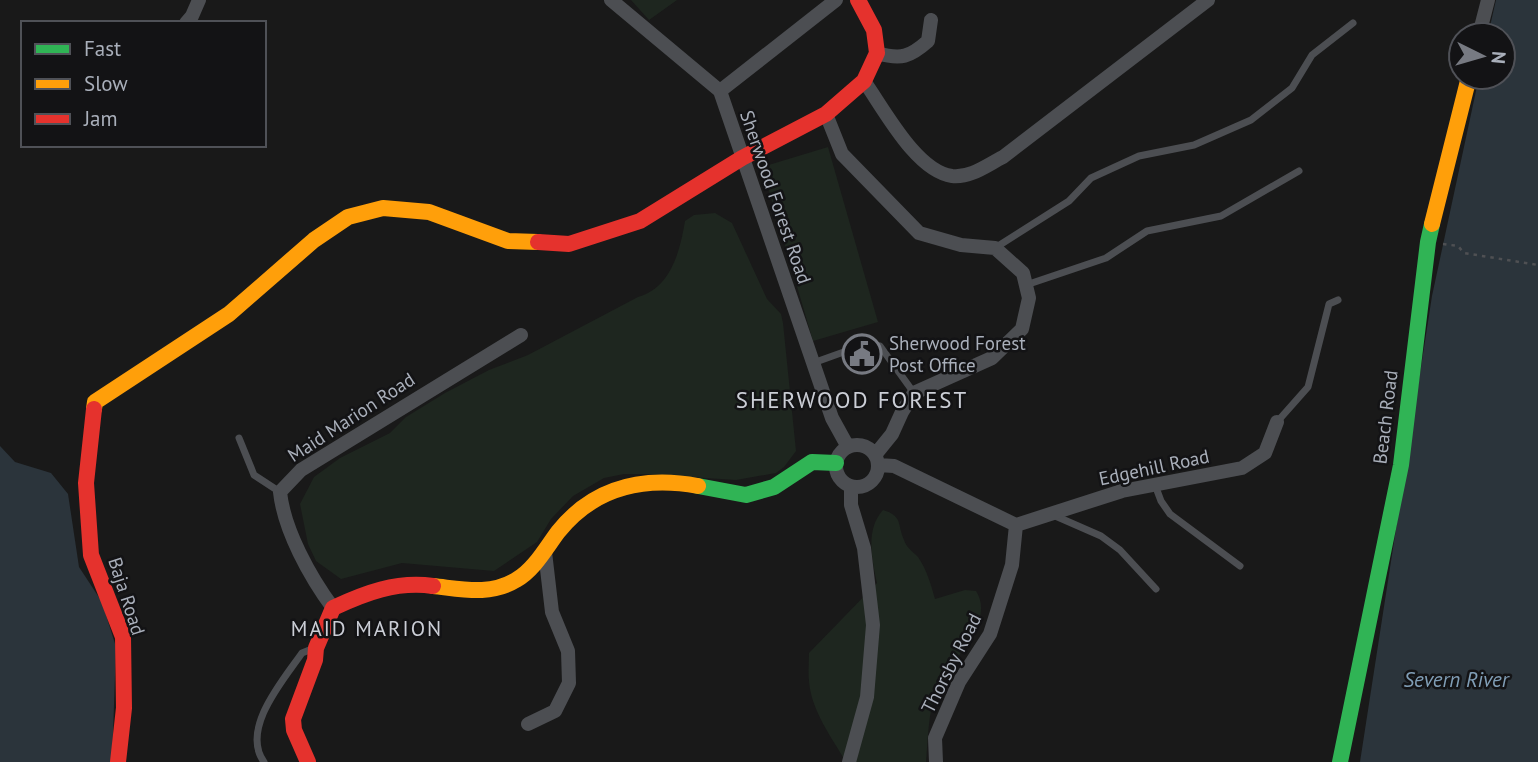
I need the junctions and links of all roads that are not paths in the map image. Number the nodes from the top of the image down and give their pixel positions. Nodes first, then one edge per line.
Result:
1 (199, 0) edge
2 (611, 0) edge
3 (836, 0) edge
4 (858, 0) edge
5 (1208, 0) edge
6 (1488, 0) edge
7 (931, 20) dead end
8 (188, 21) edge
9 (1483, 21) edge
10 (1353, 23) dead end
11 (877, 53) junction
12 (864, 81) junction
13 (720, 91) junction
14 (1465, 91) edge
15 (825, 114) junction
16 (742, 158) junction
17 (1300, 171) dead end
18 (995, 247) junction
19 (1026, 285) junction
20 (1338, 300) dead end
21 (521, 335) dead end
22 (813, 363) junction
23 (914, 393) junction
24 (1277, 422) joint
25 (239, 438) dead end
26 (848, 447) junction
27 (877, 460) junction
28 (836, 463) junction
29 (1155, 484) junction
30 (851, 487) junction
31 (280, 492) junction
32 (1049, 513) junction
33 (1016, 525) junction
34 (545, 552) junction
35 (1240, 566) dead end
36 (1156, 589) dead end
37 (333, 608) junction
38 (316, 648) junction
39 (528, 724) dead end
40 (118, 762) edge
41 (264, 762) edge
42 (308, 762) edge
43 (849, 762) edge
44 (936, 762) edge
45 (1340, 762) edge

1 - 8 street
2 - 13 street, Sherwood Forest Road
3 - 13 street
4 - 11 street
5 - 12 street
6 - 9 street
7 - 11 street
10 - 18 lane
11 - 12 street
12 - 15 street
13 - 16 street, Sherwood Forest Road
14 - 45 street, Beach Road
15 - 16 street
15 - 18 street
16 - 22 street, Sherwood Forest Road
16 - 40 street, Baja Road
17 - 19 lane
18 - 19 street
19 - 23 street
20 - 24 lane
21 - 31 street, Maid Marion Road
22 - 23 lane
22 - 26 street, Sherwood Forest Road
23 - 27 street
24 - 29 street, Edgehill Road
25 - 31 lane
26 - 27 street
26 - 28 street
27 - 30 street
27 - 33 street
28 - 30 street
28 - 34 street
29 - 32 street, Edgehill Road
29 - 35 lane
30 - 43 street
31 - 37 street
32 - 33 street, Edgehill Road
32 - 36 lane
33 - 44 street, Thorsby Road
34 - 37 street
34 - 39 street
37 - 38 street
38 - 41 lane
38 - 42 street

